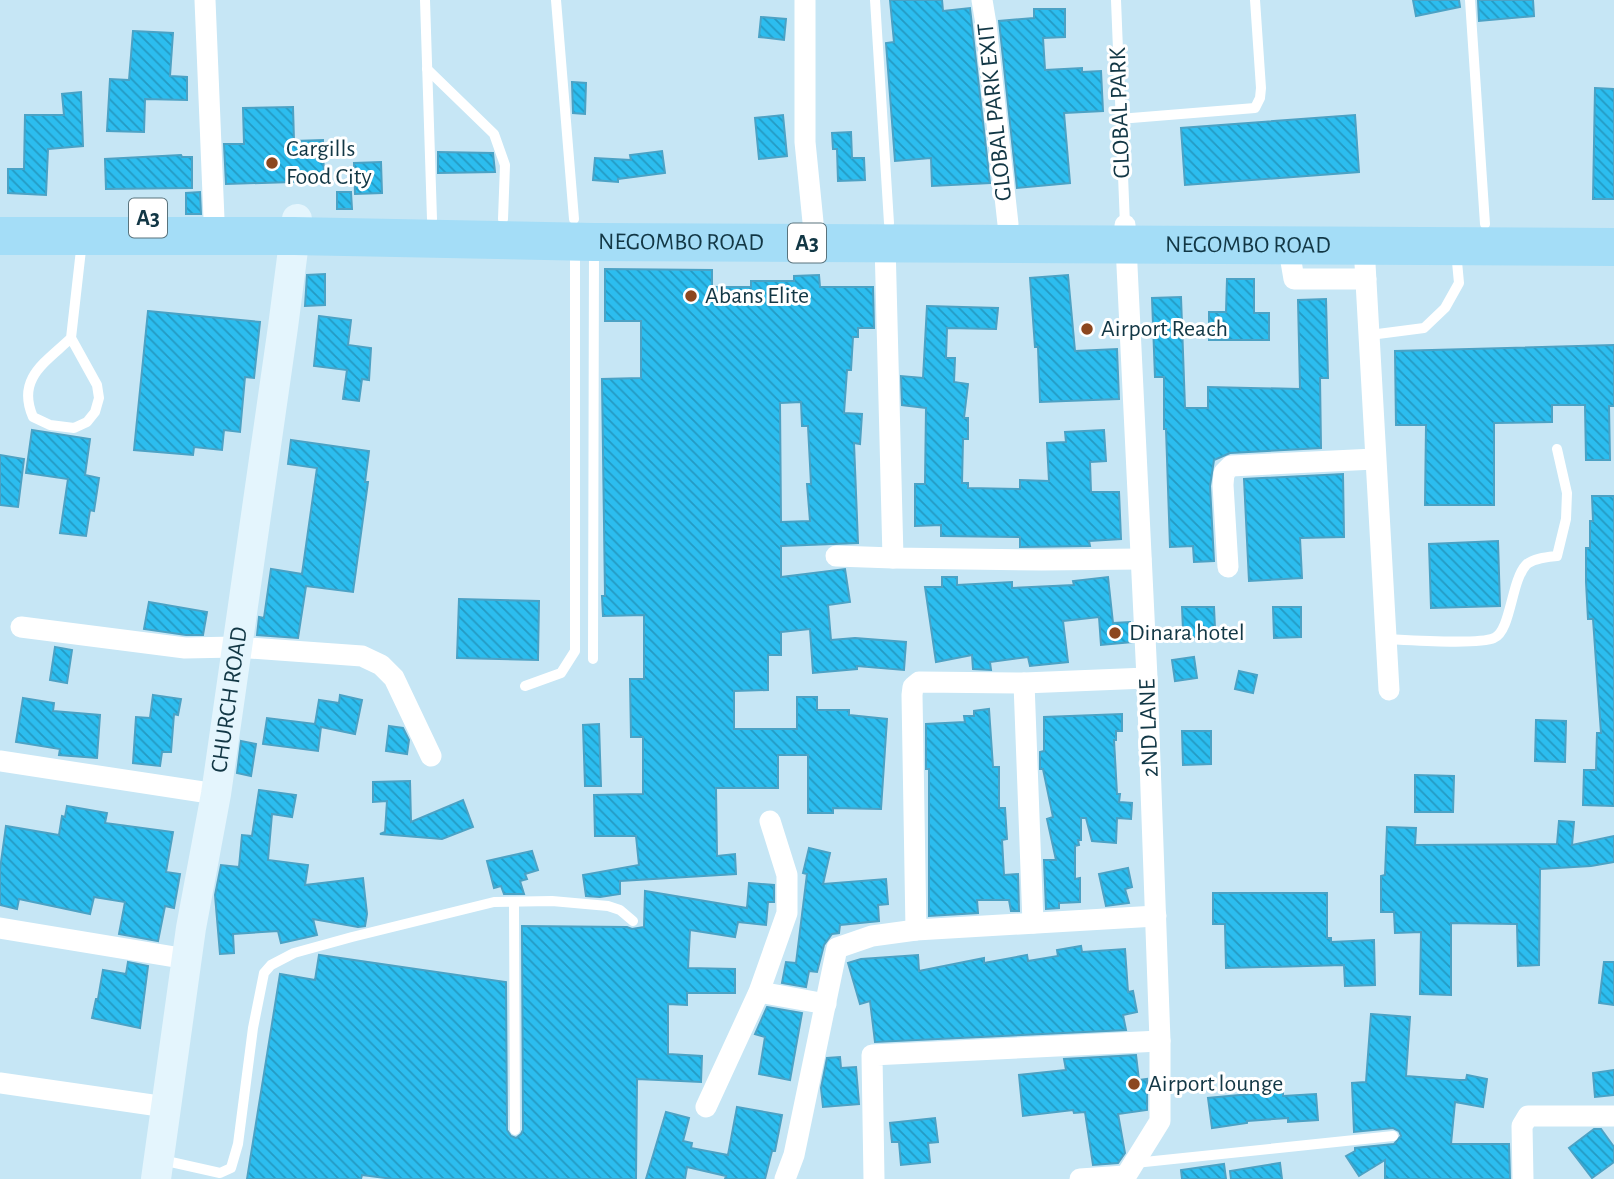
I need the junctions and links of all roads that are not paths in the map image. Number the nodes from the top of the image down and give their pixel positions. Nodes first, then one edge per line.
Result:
1 (205, 0) edge
2 (425, 0) edge
3 (556, 0) edge
4 (804, 0) edge
5 (875, 0) edge
6 (982, 0) edge
7 (1116, 0) edge
8 (1255, 0) edge
9 (1470, 0) edge
10 (427, 69) junction
11 (1119, 119) junction
12 (0, 217) edge
13 (214, 219) junction
14 (432, 219) junction
15 (503, 219) junction
16 (813, 222) junction
17 (1008, 224) junction
18 (1485, 224) junction
19 (1614, 224) edge
20 (296, 227) junction
21 (887, 233) junction
22 (82, 234) junction
23 (581, 234) junction
24 (0, 236) edge
25 (1125, 236) junction
26 (1287, 236) junction
27 (1614, 247) edge
28 (1456, 248) junction
29 (1365, 263) junction
30 (1370, 335) junction
31 (72, 338) junction
32 (1557, 449) dead end
33 (1375, 459) junction
34 (836, 556) dead end
35 (893, 558) junction
36 (1141, 559) junction
37 (1228, 567) dead end
38 (21, 627) dead end
39 (1386, 639) junction
40 (236, 647) junction
41 (593, 659) dead end
42 (1147, 678) junction
43 (1024, 683) junction
44 (525, 686) dead end
45 (1389, 690) dead end
46 (430, 756) dead end
47 (0, 761) edge
48 (216, 793) junction
49 (770, 821) dead end
50 (514, 902) junction
51 (1156, 916) junction
52 (633, 921) dead end
53 (1033, 923) junction
54 (0, 928) edge
55 (916, 930) junction
56 (187, 959) junction
57 (759, 992) junction
58 (826, 1004) junction
59 (1160, 1041) junction
60 (0, 1083) edge
61 (166, 1107) junction
62 (706, 1107) dead end
63 (1614, 1116) edge
64 (515, 1130) dead end
65 (1393, 1136) dead end
66 (158, 1169) edge
67 (1127, 1172) edge
68 (785, 1179) edge
69 (874, 1179) edge
70 (1080, 1179) edge
71 (1523, 1179) edge

1 - 13 street
2 - 10 lane
3 - 23 lane
4 - 16 street
5 - 21 lane
6 - 17 street, GLOBAL PARK EXIT
7 - 11 lane, GLOBAL PARK
8 - 11 lane
9 - 18 lane
10 - 14 lane
10 - 15 lane
11 - 25 lane, GLOBAL PARK
12 - 13 highway, NEGOMBO ROAD / A3
13 - 20 highway, NEGOMBO ROAD / A3
14 - 15 highway, NEGOMBO ROAD / A3
14 - 20 highway, NEGOMBO ROAD / A3
15 - 23 highway, NEGOMBO ROAD / A3
16 - 21 highway, NEGOMBO ROAD / A3
16 - 23 highway, NEGOMBO ROAD / A3
17 - 21 highway, NEGOMBO ROAD / A3
17 - 25 highway, NEGOMBO ROAD / A3
18 - 19 highway, NEGOMBO ROAD / A3
18 - 26 highway, NEGOMBO ROAD / A3
20 - 22 highway, NEGOMBO ROAD / A3
20 - 23 highway, NEGOMBO ROAD / A3
20 - 40 street, CHURCH ROAD
21 - 23 highway, NEGOMBO ROAD / A3
21 - 25 highway, NEGOMBO ROAD / A3
21 - 35 street
22 - 24 highway, NEGOMBO ROAD / A3
22 - 31 lane
23 - 41 lane
23 - 44 lane
25 - 26 highway, NEGOMBO ROAD / A3
25 - 36 street, 2ND LANE
26 - 29 highway, NEGOMBO ROAD / A3
27 - 28 highway, NEGOMBO ROAD / A3
28 - 29 highway, NEGOMBO ROAD / A3
28 - 30 lane
29 - 30 street
30 - 33 street
31 - 31 lane
32 - 39 lane
33 - 37 street
33 - 39 street
34 - 35 street
35 - 36 street
36 - 42 street, 2ND LANE
38 - 40 street
39 - 45 street
40 - 46 street
40 - 48 street, CHURCH ROAD
42 - 43 street
42 - 51 street, 2ND LANE
43 - 53 street
43 - 55 street
47 - 48 street
48 - 56 street, CHURCH ROAD
49 - 57 street
50 - 52 lane
50 - 64 lane
50 - 66 lane
51 - 53 street
51 - 59 street, 2ND LANE
53 - 55 street
54 - 56 street
55 - 58 street
56 - 61 street, CHURCH ROAD
57 - 58 street
57 - 62 street
58 - 68 street
59 - 67 street, 2ND LANE
59 - 69 street
60 - 61 street
61 - 66 street, CHURCH ROAD
63 - 71 street
65 - 67 lane
67 - 70 street

